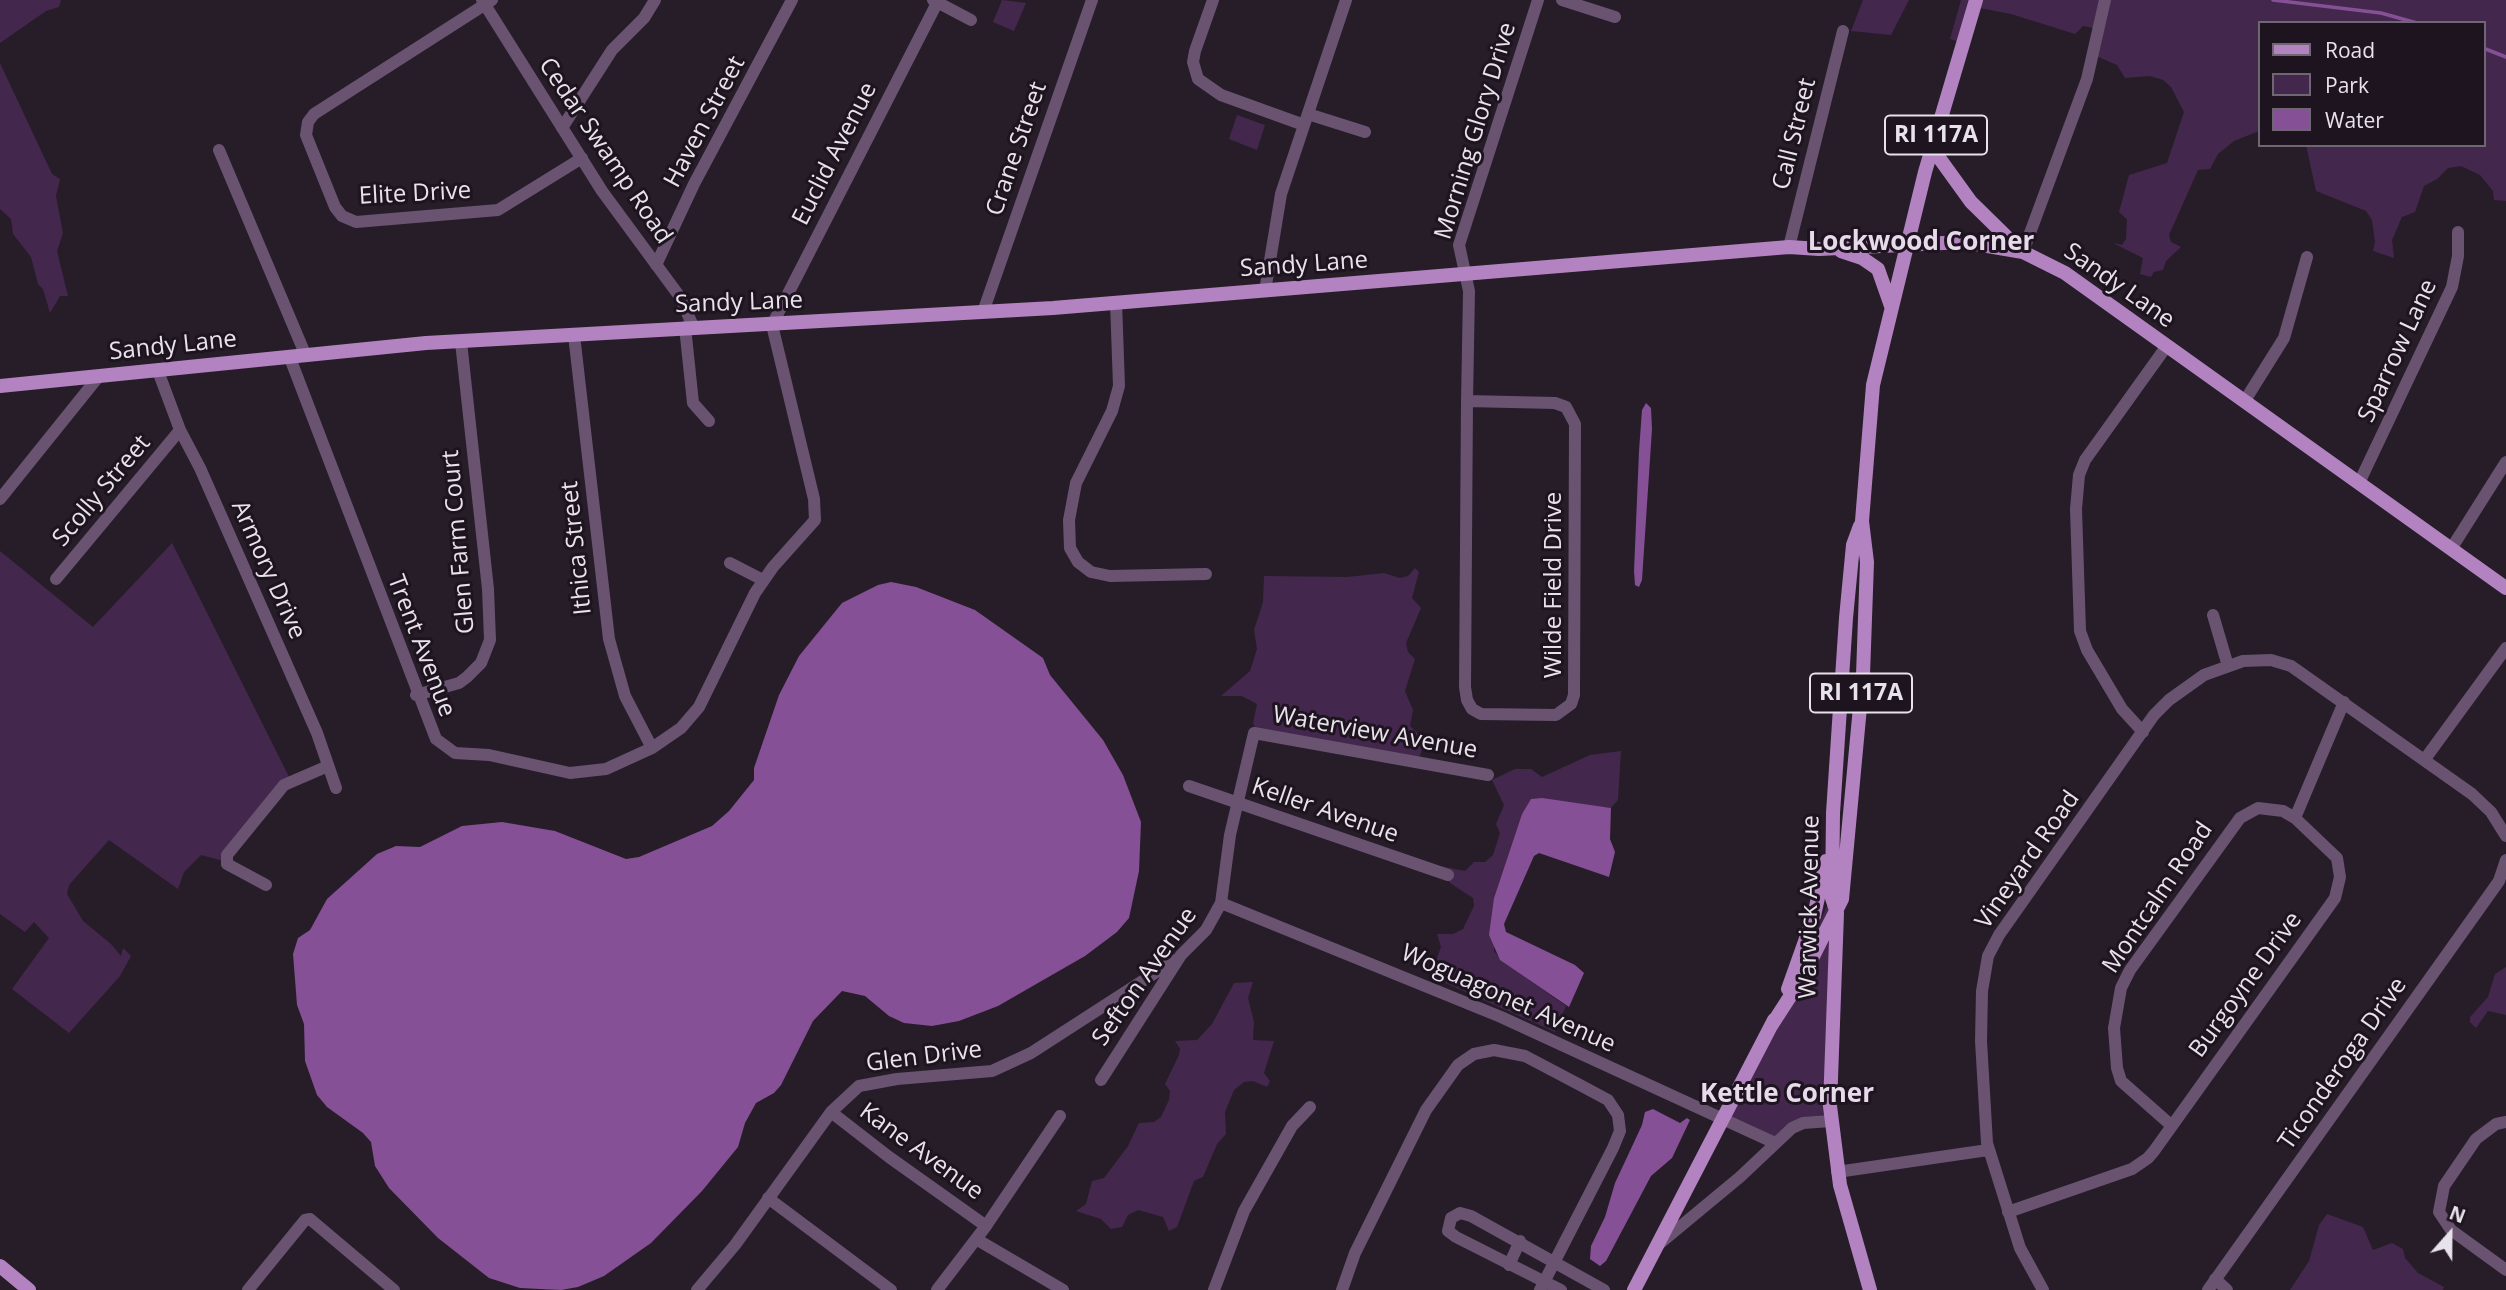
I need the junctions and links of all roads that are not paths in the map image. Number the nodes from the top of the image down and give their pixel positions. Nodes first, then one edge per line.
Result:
1 (655, 0) edge
2 (792, 0) edge
3 (1092, 0) edge
4 (1213, 0) edge
5 (1346, 0) edge
6 (1538, 0) edge
7 (1562, 0) edge
8 (1976, 0) edge
9 (2105, 0) edge
10 (935, 1) edge
11 (486, 2) edge
12 (1615, 17) dead end
13 (971, 20) dead end
14 (1843, 31) dead end
15 (1306, 119) junction
16 (562, 128) junction
17 (1365, 132) dead end
18 (1932, 148) junction
19 (219, 149) dead end
20 (582, 158) junction
21 (2458, 232) dead end
22 (1909, 243) junction
23 (1789, 247) junction
24 (1833, 249) junction
25 (2023, 252) junction
26 (2307, 257) dead end
27 (656, 265) junction
28 (1466, 274) junction
29 (1265, 291) junction
30 (1116, 302) junction
31 (1891, 306) junction
32 (983, 312) junction
33 (772, 325) junction
34 (689, 327) junction
35 (574, 335) junction
36 (461, 342) junction
37 (2166, 347) junction
38 (306, 356) junction
39 (290, 358) junction
40 (158, 371) junction
41 (99, 376) junction
42 (0, 386) edge
43 (1467, 401) junction
44 (2244, 402) junction
45 (709, 421) dead end
46 (180, 430) junction
47 (2506, 462) edge
48 (2359, 483) junction
49 (0, 499) edge
50 (1862, 521) junction
51 (2451, 549) junction
52 (730, 563) dead end
53 (1206, 574) dead end
54 (56, 579) dead end
55 (763, 580) junction
56 (2506, 588) edge
57 (2213, 615) dead end
58 (2506, 648) edge
59 (2228, 666) junction
60 (416, 695) junction
61 (2344, 702) junction
62 (2143, 732) junction
63 (1254, 733) joint
64 (652, 748) junction
65 (2425, 760) junction
66 (328, 766) junction
67 (1488, 775) dead end
68 (1189, 786) dead end
69 (336, 788) dead end
70 (1236, 803) junction
71 (1833, 818) junction
72 (2295, 818) junction
73 (2506, 836) edge
74 (2506, 860) edge
75 (1448, 875) dead end
76 (266, 885) dead end
77 (1221, 903) junction
78 (1839, 906) junction
79 (1181, 956) junction
80 (1770, 1026) junction
81 (1101, 1080) dead end
82 (1310, 1107) dead end
83 (831, 1112) junction
84 (1060, 1116) dead end
85 (1723, 1120) junction
86 (1831, 1121) junction
87 (2506, 1122) edge
88 (2172, 1126) junction
89 (1775, 1143) junction
90 (1988, 1150) junction
91 (1837, 1172) junction
92 (768, 1198) junction
93 (2008, 1212) junction
94 (986, 1226) junction
95 (976, 1238) junction
96 (1520, 1241) junction
97 (1658, 1245) junction
98 (1554, 1261) junction
99 (1509, 1265) junction
100 (0, 1266) edge
101 (2506, 1270) edge
102 (1542, 1285) edge
103 (2212, 1285) edge
104 (386, 1287) edge
105 (703, 1288) edge
106 (29, 1290) edge
107 (248, 1290) edge
108 (891, 1290) edge
109 (937, 1290) edge
110 (1063, 1290) edge
111 (1214, 1290) edge
112 (1342, 1290) edge
113 (1561, 1290) edge
114 (1604, 1290) edge
115 (1634, 1290) edge
116 (1870, 1290) edge
117 (2043, 1290) edge
118 (2227, 1290) edge

1 - 16 street
2 - 27 street, Haven Street
3 - 32 street, Crane Street
4 - 15 street
5 - 15 street
6 - 28 street, Morning Glory Drive
7 - 12 street
8 - 18 main road, Warwick Avenue / RI 117A
9 - 25 street
10 - 13 street
10 - 33 street, Euclid Avenue
11 - 16 street, Cedar Swamp Road
11 - 20 street, Elite Drive
14 - 23 street, Call Street
15 - 17 street
15 - 29 street
16 - 20 street, Cedar Swamp Road
18 - 22 main road, Warwick Avenue / RI 117A
18 - 25 main road
19 - 38 street
20 - 27 street, Cedar Swamp Road
21 - 48 street, Sparrow Lane
22 - 24 main road, Sandy Lane
22 - 25 main road, Sandy Lane
22 - 31 main road, Warwick Avenue / RI 117A
23 - 24 main road, Sandy Lane
23 - 28 main road, Sandy Lane
24 - 31 main road
25 - 37 main road, Sandy Lane
26 - 44 street
27 - 34 street, Cedar Swamp Road
28 - 29 main road, Sandy Lane
28 - 43 street, Wilde Field Drive
29 - 30 main road, Sandy Lane
30 - 32 main road, Sandy Lane
30 - 53 street
31 - 50 main road, Warwick Avenue / RI 117A
32 - 33 main road, Sandy Lane
33 - 34 main road, Sandy Lane
33 - 55 street, Trent Avenue
34 - 35 main road, Sandy Lane
34 - 45 street
35 - 36 main road, Sandy Lane
35 - 64 street, Ithica Street
36 - 38 main road, Sandy Lane
36 - 60 street, Glen Farm Court
37 - 44 main road, Sandy Lane
37 - 62 street
38 - 39 main road, Sandy Lane
39 - 40 main road, Sandy Lane
39 - 60 street, Trent Avenue
40 - 41 main road, Sandy Lane
40 - 46 street, Armory Drive
41 - 42 main road, Sandy Lane
41 - 49 street
43 - 43 street, Wilde Field Drive
44 - 48 main road, Sandy Lane
46 - 54 street, Scolly Street
46 - 66 street, Armory Drive
47 - 51 street
48 - 51 main road, Sandy Lane
50 - 71 main road, Warwick Avenue / RI 117A
50 - 78 main road, Warwick Avenue / RI 117A
51 - 56 main road, Sandy Lane
52 - 55 street
55 - 64 street, Trent Avenue
57 - 59 street
58 - 65 street
59 - 61 street, Vineyard Road
59 - 62 street, Vineyard Road
60 - 64 street, Trent Avenue
61 - 65 street, Vineyard Road
61 - 72 street
62 - 90 street, Vineyard Road
63 - 67 street, Waterview Avenue
63 - 70 street, Sefton Avenue
65 - 73 street, Vineyard Road
66 - 69 street, Armory Drive
66 - 76 street
68 - 70 street, Keller Avenue
70 - 75 street, Keller Avenue
70 - 77 street, Sefton Avenue
71 - 78 main road, Warwick Avenue
71 - 80 main road, RI 117A
72 - 88 street, Burgoyne Drive
72 - 88 street, Montcalm Road
74 - 103 street, Ticonderoga Drive
77 - 79 street, Sefton Avenue
77 - 85 street, Woguagonet Avenue
78 - 80 main road, RI 117A
78 - 86 main road, Warwick Avenue
79 - 81 street, Sefton Avenue
79 - 83 street, Glen Drive
80 - 85 main road, RI 117A
82 - 111 street
83 - 92 street, Glen Drive
83 - 94 street, Kane Avenue
84 - 94 street
85 - 89 street, Woguagonet Avenue
85 - 97 main road, RI 117A
86 - 89 street
86 - 91 main road, Warwick Avenue
87 - 101 street
88 - 93 street, Burgoyne Drive
89 - 97 street
90 - 91 street
90 - 93 street, Vineyard Road
91 - 116 main road, Warwick Avenue
92 - 105 street, Glen Drive
92 - 108 street
93 - 117 street, Vineyard Road
94 - 95 street
95 - 109 street
95 - 110 street
96 - 98 street
96 - 99 street
96 - 99 street
97 - 115 main road, RI 117A
98 - 102 street
98 - 112 street
98 - 114 street
99 - 102 street
100 - 106 main road
102 - 113 street
103 - 118 street
104 - 107 street

